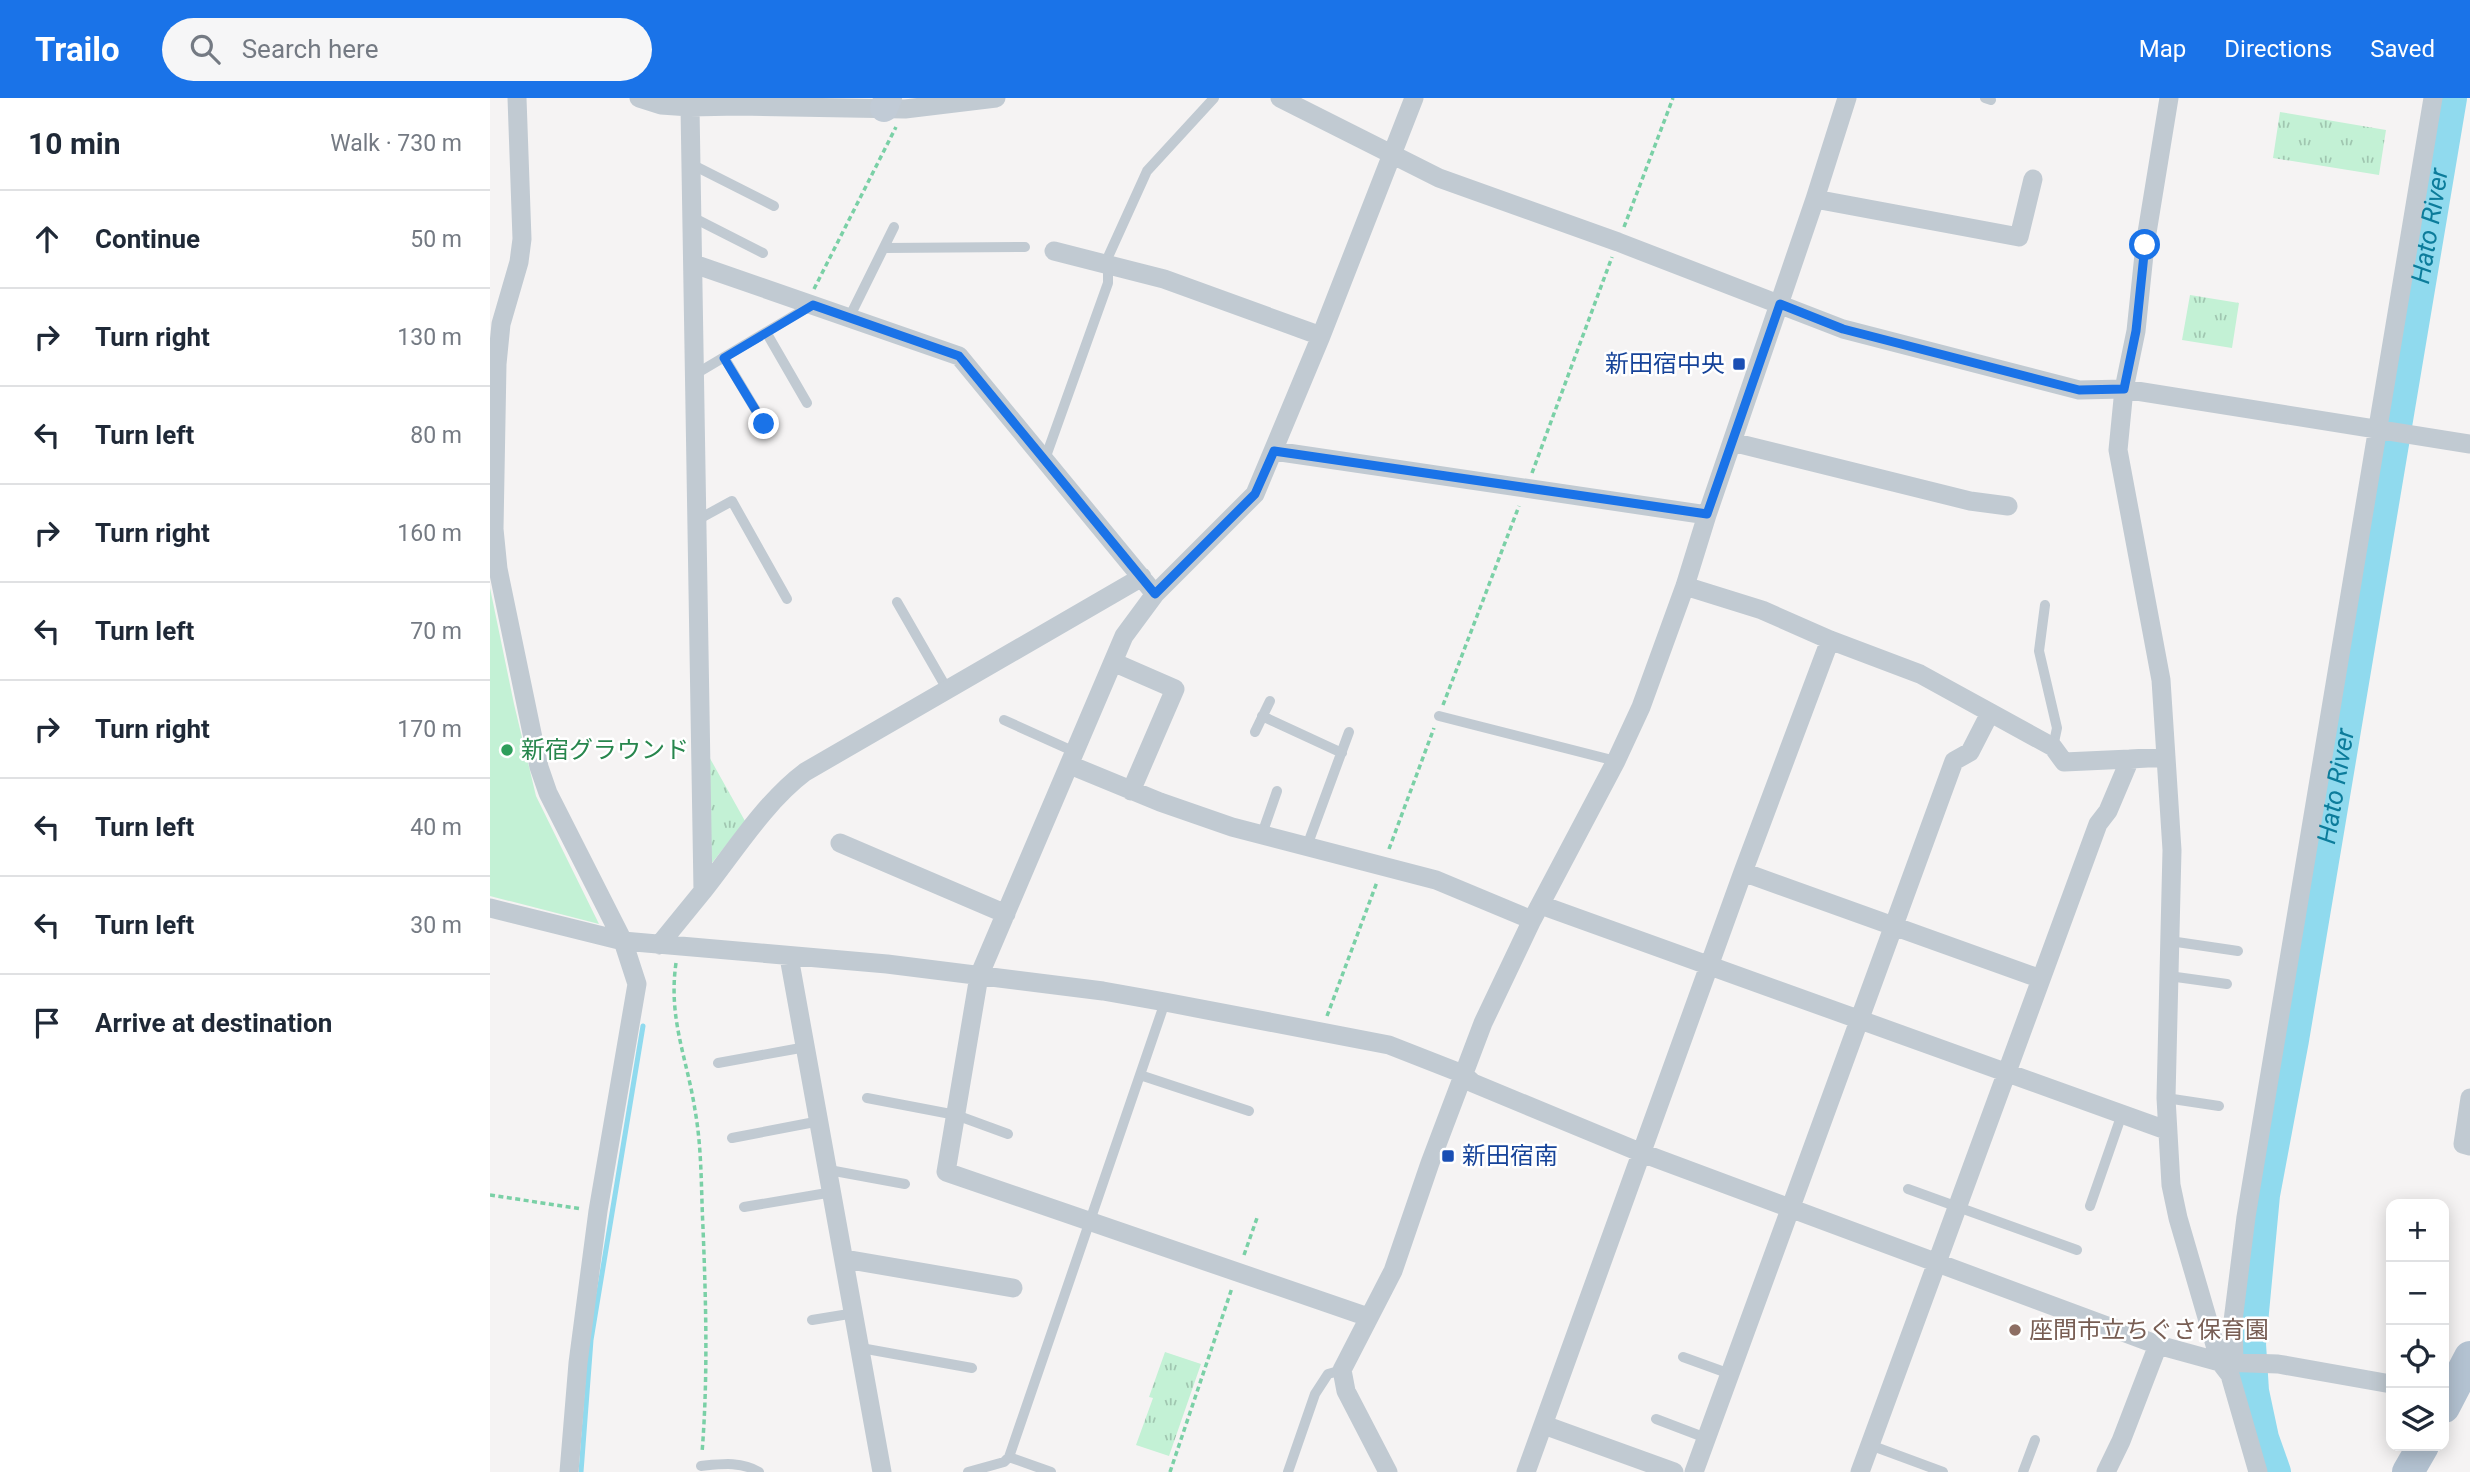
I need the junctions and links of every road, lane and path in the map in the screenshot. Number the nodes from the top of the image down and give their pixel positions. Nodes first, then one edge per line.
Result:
1 (517, 98) edge
2 (639, 98) edge
3 (996, 98) edge
4 (1214, 98) edge
5 (1280, 98) edge
6 (1414, 98) edge
7 (1673, 98) edge
8 (1847, 98) edge
9 (2169, 98) edge
10 (2433, 98) edge
11 (892, 105) edge
12 (690, 107) junction
13 (1391, 154) junction
14 (691, 164) junction
15 (2033, 179) dead end
16 (1815, 199) junction
17 (774, 206) dead end
18 (692, 217) junction
19 (894, 227) dead end
20 (1618, 243) junction
21 (1025, 247) dead end
22 (884, 248) junction
23 (1054, 251) dead end
24 (763, 253) dead end
25 (694, 264) junction
26 (1108, 265) junction
27 (810, 304) junction
28 (1780, 304) junction
29 (849, 318) junction
30 (766, 332) junction
31 (1321, 337) junction
32 (724, 358) junction
33 (494, 362) edge
34 (693, 375) junction
35 (2124, 389) junction
36 (807, 402) dead end
37 (764, 424) dead end
38 (2382, 430) junction
39 (1732, 442) junction
40 (2470, 444) edge
41 (1274, 451) junction
42 (1044, 459) junction
43 (1526, 489) junction
44 (2008, 506) dead end
45 (1707, 514) junction
46 (697, 520) junction
47 (1142, 577) junction
48 (1685, 586) junction
49 (1155, 594) junction
50 (788, 599) dead end
51 (897, 602) dead end
52 (2045, 605) dead end
53 (1830, 640) junction
54 (1113, 662) junction
55 (947, 689) junction
56 (1270, 701) dead end
57 (1990, 713) junction
58 (1262, 716) junction
59 (1439, 716) junction
60 (1004, 720) dead end
61 (1255, 732) dead end
62 (1349, 732) dead end
63 (2053, 747) junction
64 (1342, 753) junction
65 (2166, 757) junction
66 (1073, 758) junction
67 (2130, 759) junction
68 (1616, 761) junction
69 (1131, 791) junction
70 (1277, 791) dead end
71 (1262, 834) junction
72 (840, 843) dead end
73 (1307, 846) junction
74 (1383, 865) junction
75 (1743, 872) junction
76 (702, 891) junction
77 (490, 908) edge
78 (1537, 913) junction
79 (1006, 914) junction
80 (1894, 927) junction
81 (623, 941) junction
82 (2170, 941) junction
83 (669, 946) junction
84 (2238, 951) dead end
85 (789, 957) junction
86 (1709, 965) junction
87 (979, 976) junction
88 (2169, 976) junction
89 (2041, 979) junction
90 (2227, 984) dead end
91 (1165, 1002) junction
92 (1860, 1019) junction
93 (1321, 1031) junction
94 (806, 1047) junction
95 (718, 1063) dead end
96 (2007, 1072) junction
97 (1463, 1074) junction
98 (1140, 1075) junction
99 (867, 1098) dead end
100 (2166, 1098) junction
101 (2470, 1098) edge
102 (2219, 1106) dead end
103 (1249, 1111) dead end
104 (2122, 1114) junction
105 (956, 1115) junction
106 (820, 1121) junction
107 (2166, 1130) junction
108 (1008, 1134) dead end
109 (732, 1138) dead end
110 (2470, 1146) edge
111 (1642, 1153) junction
112 (829, 1170) junction
113 (905, 1184) dead end
114 (1908, 1189) dead end
115 (833, 1192) junction
116 (490, 1195) edge
117 (2090, 1206) dead end
118 (744, 1207) dead end
119 (1791, 1207) junction
120 (1959, 1207) junction
121 (598, 1211) junction
122 (1257, 1218) dead end
123 (1090, 1221) junction
124 (2077, 1250) dead end
125 (845, 1259) junction
126 (1938, 1262) junction
127 (1237, 1272) junction
128 (1013, 1288) dead end
129 (855, 1313) junction
130 (1368, 1317) junction
131 (812, 1320) dead end
132 (2158, 1345) junction
133 (861, 1348) junction
134 (1683, 1357) dead end
135 (2470, 1357) edge
136 (2231, 1363) junction
137 (972, 1368) dead end
138 (1342, 1370) junction
139 (1730, 1374) junction
140 (2386, 1383) edge
141 (2449, 1393) edge
142 (1656, 1419) dead end
143 (1544, 1425) junction
144 (1706, 1438) junction
145 (2035, 1440) dead end
146 (1870, 1445) junction
147 (2420, 1451) edge
148 (1009, 1457) junction
149 (701, 1466) joint
150 (569, 1472) edge
151 (759, 1472) edge
152 (883, 1472) edge
153 (968, 1472) edge
154 (1051, 1472) edge
155 (1170, 1472) edge
156 (1288, 1472) edge
157 (1388, 1472) edge
158 (1526, 1472) edge
159 (1674, 1472) edge
160 (1694, 1472) edge
161 (1860, 1472) edge
162 (1943, 1472) edge
163 (2023, 1472) edge
164 (2106, 1472) edge
165 (2258, 1472) edge
166 (2408, 1472) edge

1 - 33 street
2 - 12 street
3 - 11 street
4 - 26 lane
5 - 13 street
6 - 13 street
7 - 20 path
8 - 16 street
9 - 35 street
10 - 38 street
11 - 12 street
11 - 27 path
12 - 14 street
13 - 20 street
13 - 31 street
14 - 17 lane
14 - 18 street
15 - 16 street
16 - 28 street
18 - 24 lane
18 - 25 street
19 - 22 lane
20 - 28 street
20 - 43 path
21 - 22 lane
22 - 29 lane
23 - 26 street
25 - 27 street
25 - 34 street
26 - 31 street
26 - 42 lane
27 - 29 street
27 - 30 lane
28 - 35 street
28 - 39 street
29 - 42 street
30 - 32 lane
30 - 36 lane
31 - 41 street
32 - 34 lane
32 - 37 lane
33 - 81 street
34 - 46 street
35 - 38 street
35 - 65 street
38 - 40 street
38 - 136 street
39 - 44 street
39 - 45 street
41 - 43 street
41 - 49 street
42 - 47 street
43 - 45 street
43 - 59 path
45 - 48 street
46 - 50 lane
46 - 76 street
47 - 49 street
47 - 55 street
48 - 53 street
48 - 68 street
49 - 54 street
51 - 55 lane
52 - 63 lane
53 - 57 street
53 - 75 street
54 - 66 street
54 - 69 street
55 - 76 street
56 - 58 lane
57 - 63 street
57 - 80 street
58 - 61 lane
58 - 64 lane
59 - 68 lane
59 - 74 path
60 - 66 lane
62 - 64 lane
63 - 67 street
64 - 73 lane
65 - 67 street
65 - 82 street
66 - 69 street
66 - 79 street
67 - 89 street
68 - 78 street
69 - 71 street
70 - 71 lane
71 - 73 street
72 - 79 street
73 - 74 street
74 - 78 street
74 - 93 path
75 - 80 street
75 - 86 street
76 - 83 street
77 - 81 street
78 - 86 street
78 - 97 street
79 - 87 street
80 - 89 street
80 - 92 street
81 - 83 street
81 - 121 street
82 - 84 lane
82 - 88 street
83 - 85 street
83 - 149 path
85 - 87 street
85 - 94 street
86 - 92 street
86 - 111 street
87 - 91 street
87 - 105 street
88 - 90 lane
88 - 100 street
89 - 96 street
91 - 93 street
91 - 98 lane
92 - 96 street
92 - 119 street
93 - 97 street
94 - 95 lane
94 - 106 street
96 - 104 street
96 - 120 street
97 - 111 street
97 - 130 street
98 - 103 lane
98 - 123 lane
99 - 105 lane
100 - 102 lane
100 - 107 street
101 - 110 street
104 - 107 street
104 - 117 lane
105 - 108 lane
105 - 123 street
106 - 109 lane
106 - 112 street
107 - 136 street
111 - 119 street
111 - 143 street
112 - 113 lane
112 - 115 street
114 - 120 lane
115 - 118 lane
115 - 125 street
116 - 121 path
119 - 126 street
119 - 139 street
120 - 124 lane
120 - 126 street
121 - 150 street
122 - 127 path
123 - 127 street
123 - 148 lane
125 - 128 street
125 - 129 street
126 - 132 street
126 - 146 street
127 - 130 street
127 - 155 path
129 - 131 lane
129 - 133 street
130 - 138 street
132 - 136 street
132 - 164 street
133 - 137 lane
133 - 152 street
134 - 139 lane
135 - 141 main road
136 - 140 street
136 - 165 street
138 - 156 lane
138 - 157 street
139 - 144 street
142 - 144 lane
143 - 158 street
143 - 159 street
144 - 160 street
145 - 163 lane
146 - 161 street
146 - 162 lane
147 - 166 main road
148 - 153 lane
148 - 154 lane
149 - 151 lane

